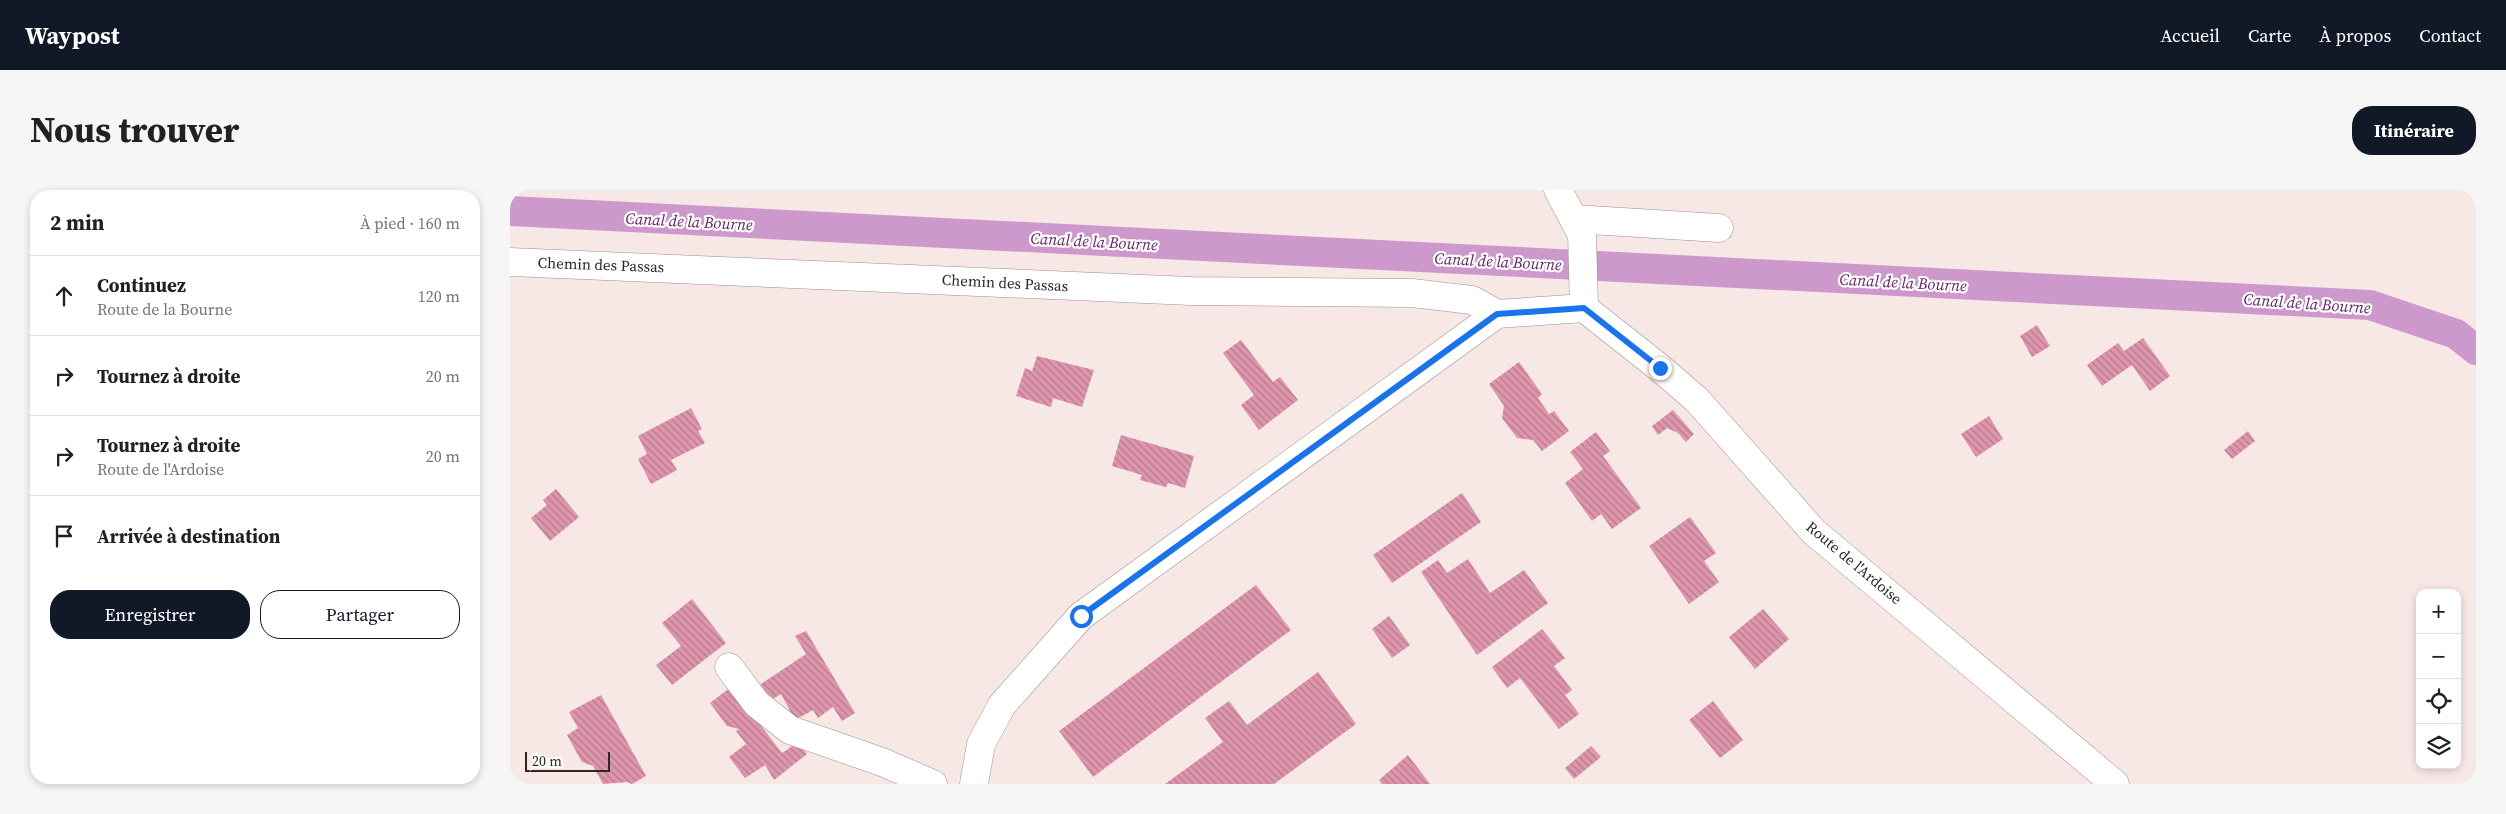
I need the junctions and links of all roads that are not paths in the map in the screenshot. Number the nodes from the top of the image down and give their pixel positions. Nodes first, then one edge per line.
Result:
1 (1558, 190) edge
2 (1578, 227) junction
3 (1720, 228) dead end
4 (510, 262) edge
5 (1584, 308) junction
6 (1497, 314) junction
7 (729, 667) dead end
8 (933, 784) edge
9 (974, 784) edge
10 (2115, 784) edge

1 - 2 street
2 - 3 street
2 - 5 street
4 - 6 street, Chemin des Passas
5 - 6 street
5 - 10 street, Route de l'Ardoise
6 - 9 street
7 - 8 street

